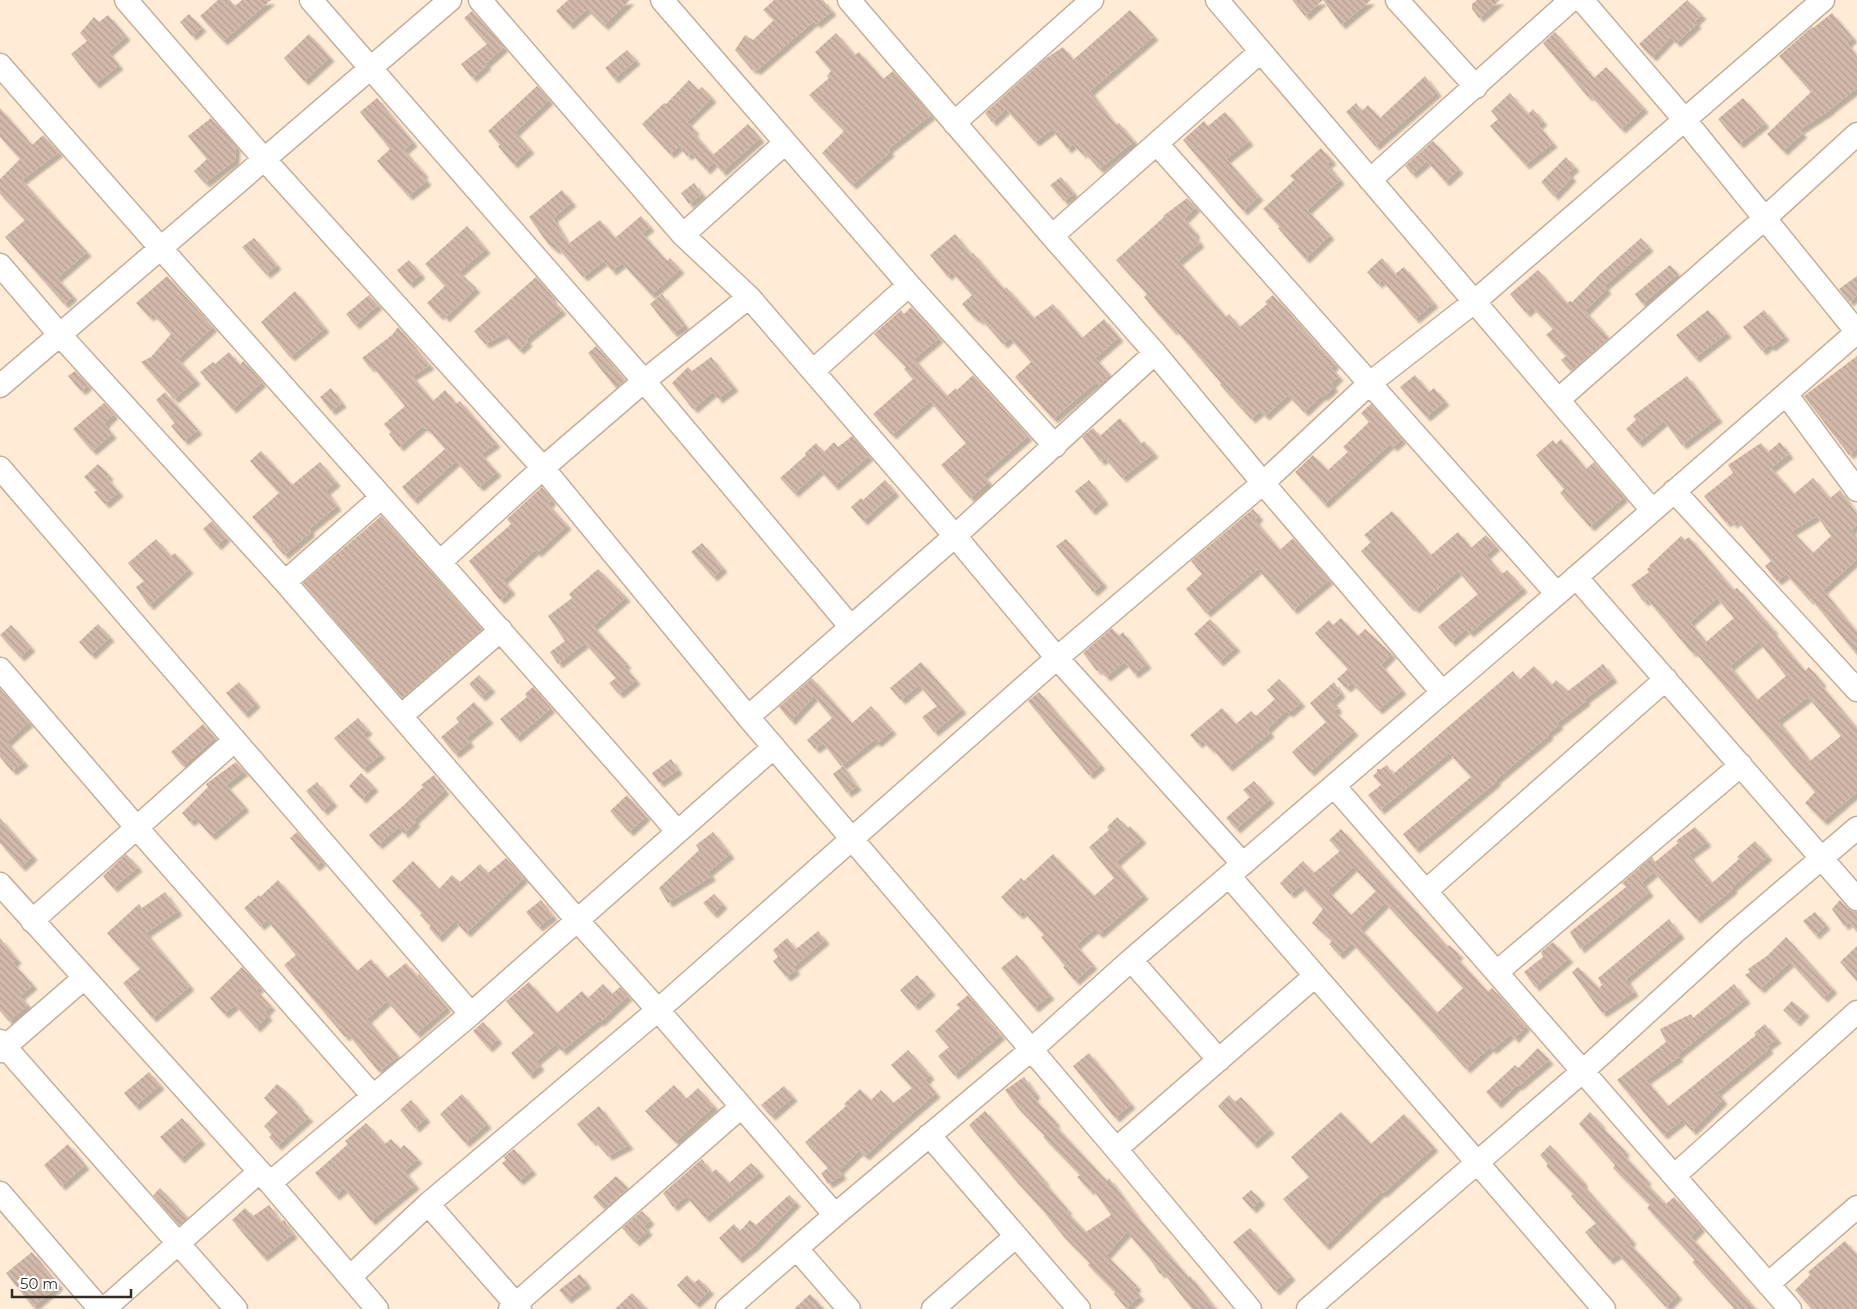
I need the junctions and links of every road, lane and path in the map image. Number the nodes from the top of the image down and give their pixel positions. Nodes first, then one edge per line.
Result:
1 (126, 0) edge
2 (311, 0) edge
3 (450, 0) edge
4 (480, 0) edge
5 (662, 0) edge
6 (849, 0) edge
7 (1092, 0) edge
8 (1217, 0) edge
9 (1397, 0) edge
10 (1571, 0) edge
11 (1582, 0) edge
12 (1823, 0) edge
13 (1260, 52) junction
14 (0, 65) edge
15 (370, 68) junction
16 (1476, 87) junction
17 (1684, 119) junction
18 (954, 122) junction
19 (1857, 134) edge
20 (785, 143) junction
21 (1157, 144) junction
22 (264, 159) junction
23 (1370, 180) junction
24 (1764, 219) junction
25 (683, 235) junction
26 (1052, 236) junction
27 (160, 249) junction
28 (0, 265) edge
29 (909, 285) junction
30 (749, 297) junction
31 (1474, 302) junction
32 (1857, 332) edge
33 (60, 334) junction
34 (1155, 352) junction
35 (813, 371) junction
36 (644, 381) junction
37 (1370, 383) junction
38 (0, 386) edge
39 (1786, 394) junction
40 (1558, 400) junction
41 (1055, 446) junction
42 (0, 468) edge
43 (543, 468) junction
44 (1263, 483) junction
45 (1857, 490) edge
46 (1674, 491) junction
47 (382, 497) junction
48 (1652, 510) junction
49 (955, 536) junction
50 (440, 562) junction
51 (1576, 577) junction
52 (285, 582) junction
53 (1557, 594) junction
54 (850, 626) junction
55 (501, 630) junction
56 (1057, 658) junction
57 (0, 670) edge
58 (1666, 679) junction
59 (1857, 690) edge
60 (1442, 692) junction
61 (401, 716) junction
62 (748, 717) junction
63 (235, 740) junction
64 (774, 747) junction
65 (1741, 766) junction
66 (1334, 786) junction
67 (136, 828) junction
68 (1857, 828) edge
69 (677, 831) junction
70 (852, 839) junction
71 (1822, 858) junction
72 (1236, 870) junction
73 (0, 884) edge
74 (1426, 891) junction
75 (1857, 899) edge
76 (32, 921) junction
77 (578, 921) junction
78 (1131, 960) junction
79 (1497, 972) junction
80 (1315, 976) junction
81 (84, 978) junction
82 (658, 1010) junction
83 (1857, 1012) edge
84 (471, 1014) junction
85 (2, 1046) edge
86 (1032, 1049) junction
87 (1219, 1060) junction
88 (1583, 1071) junction
89 (373, 1096) junction
90 (741, 1107) junction
91 (929, 1135) junction
92 (1116, 1148) junction
93 (1478, 1163) junction
94 (1674, 1176) junction
95 (265, 1178) junction
96 (0, 1193) edge
97 (428, 1204) junction
98 (1857, 1207) edge
99 (835, 1215) junction
100 (1016, 1236) junction
101 (178, 1243) junction
102 (797, 1249) junction
103 (350, 1277) junction
104 (1768, 1284) junction
105 (516, 1307) edge
106 (100, 1309) edge
107 (104, 1309) edge
108 (236, 1309) edge
109 (377, 1309) edge
110 (727, 1309) edge
111 (849, 1309) edge
112 (933, 1309) edge
113 (1080, 1309) edge
114 (1250, 1309) edge
115 (1308, 1309) edge
116 (1604, 1309) edge
117 (1790, 1309) edge

1 - 22 street
2 - 15 street
3 - 15 street
4 - 25 street
5 - 20 street
6 - 18 street
7 - 18 street
8 - 13 street
9 - 16 street
10 - 16 street
11 - 17 street
12 - 17 street
13 - 21 street
13 - 23 street
14 - 27 street
15 - 22 street
15 - 36 street
16 - 23 street
17 - 24 street
17 - 31 street
18 - 26 street
19 - 24 street
20 - 25 street
20 - 29 street
21 - 26 street
21 - 37 street
22 - 27 street
22 - 43 street
23 - 31 street
24 - 32 street
24 - 40 street
25 - 30 street
26 - 34 street
27 - 33 street
27 - 47 street
28 - 33 street
29 - 35 street
29 - 41 street
30 - 35 street
30 - 36 street
31 - 37 street
31 - 40 street
32 - 39 street
33 - 38 street
33 - 52 street
34 - 41 street
34 - 44 street
35 - 49 street
36 - 43 street
36 - 54 street
37 - 44 street
37 - 53 street
39 - 45 street
39 - 46 street
40 - 48 street
41 - 49 street
42 - 63 street
43 - 50 street
43 - 62 street
44 - 56 street
44 - 60 street
46 - 48 street
46 - 59 street
47 - 50 street
47 - 52 street
48 - 51 street
49 - 54 street
49 - 56 street
50 - 55 street
51 - 53 street
51 - 58 street
52 - 61 street
53 - 60 street
54 - 62 street
55 - 61 street
55 - 69 street
56 - 70 street
56 - 72 street
57 - 67 street
58 - 65 street
58 - 74 street
60 - 66 street
61 - 77 street
62 - 64 street
63 - 67 street
63 - 84 street
64 - 69 street
64 - 70 street
65 - 71 street
65 - 79 street
66 - 72 street
66 - 74 street
67 - 76 street
67 - 89 street
68 - 71 street
69 - 77 street
70 - 82 street
70 - 86 street
71 - 75 street
71 - 88 street
72 - 78 street
72 - 80 street
73 - 76 street
74 - 79 street
76 - 81 street
77 - 82 street
77 - 84 street
78 - 86 street
78 - 87 street
79 - 88 street
80 - 87 street
80 - 93 street
81 - 85 street
81 - 95 street
82 - 90 street
82 - 97 street
83 - 94 street
84 - 89 street
85 - 101 street
86 - 91 street
86 - 92 street
87 - 92 street
88 - 93 street
88 - 94 street
89 - 95 street
90 - 99 street
90 - 105 street
91 - 99 street
91 - 100 street
92 - 114 street
93 - 115 street
93 - 116 street
94 - 104 street
95 - 101 street
95 - 103 street
96 - 106 street
97 - 103 street
97 - 105 street
98 - 104 street
99 - 102 street
100 - 112 street
100 - 113 street
101 - 107 street
101 - 108 street
102 - 110 street
102 - 111 street
103 - 109 street
104 - 117 street

